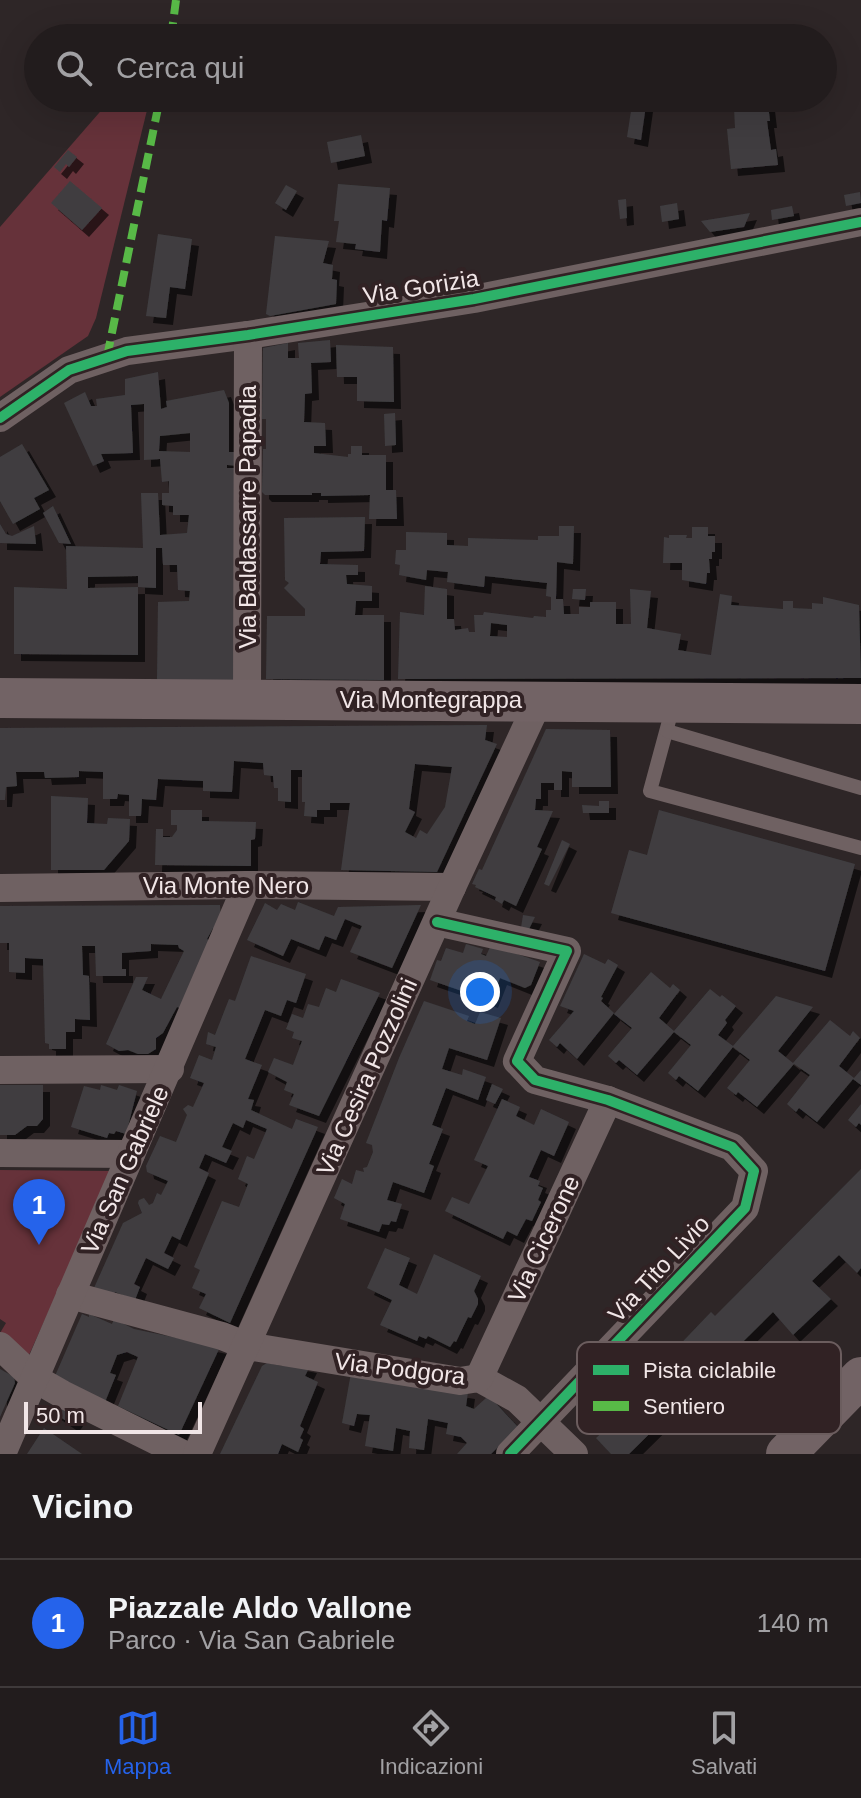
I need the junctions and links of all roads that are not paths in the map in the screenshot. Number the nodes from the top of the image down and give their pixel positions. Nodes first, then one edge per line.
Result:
1 (861, 222) edge
2 (248, 335) junction
3 (0, 418) edge
4 (0, 698) edge
5 (247, 699) junction
6 (539, 700) junction
7 (861, 704) edge
8 (671, 716) junction
9 (861, 788) edge
10 (861, 848) edge
11 (247, 885) junction
12 (452, 887) junction
13 (0, 888) edge
14 (437, 922) junction
15 (170, 1069) junction
16 (0, 1070) edge
17 (608, 1100) junction
18 (0, 1153) edge
19 (131, 1154) junction
20 (70, 1295) junction
21 (618, 1342) edge
22 (0, 1346) edge
23 (247, 1346) junction
24 (861, 1377) edge
25 (34, 1378) junction
26 (479, 1378) junction
27 (577, 1385) edge
28 (841, 1398) edge
29 (542, 1422) junction
30 (805, 1434) edge
31 (2, 1454) edge
32 (183, 1454) edge
33 (197, 1454) edge
34 (510, 1454) edge
35 (574, 1454) edge
36 (786, 1454) edge

1 - 2 street, Via Gorizia
2 - 3 street, Via Gorizia
2 - 5 street, Via Baldassarre Papadia
4 - 5 main road, Via Montegrappa
5 - 6 main road, Via Montegrappa
6 - 8 main road, Via Montegrappa
6 - 12 street, Via Cesira Pozzolini
7 - 8 main road, Via Montegrappa
8 - 9 lane
8 - 10 lane
11 - 12 street, Via Monte Nero
11 - 13 street, Via Monte Nero
11 - 15 street, Via San Gabriele
12 - 14 street, Via Cesira Pozzolini
14 - 17 street
14 - 23 street, Via Cesira Pozzolini
15 - 16 street
15 - 19 street, Via San Gabriele
17 - 21 street, Via Tito Livio
17 - 26 street, Via Cicerone
18 - 19 street
19 - 20 street, Via San Gabriele
20 - 23 street, Via Podgora
20 - 25 street, Via San Gabriele
22 - 25 street
23 - 26 street, Via Podgora
23 - 33 street, Via Cesira Pozzolini
24 - 28 main road
25 - 31 street, Via San Gabriele
25 - 32 street
26 - 29 street, Via Podgora
27 - 29 street, Via Tito Livio
29 - 34 street, Via Tito Livio
29 - 35 street, Via Podgora
30 - 36 main road

